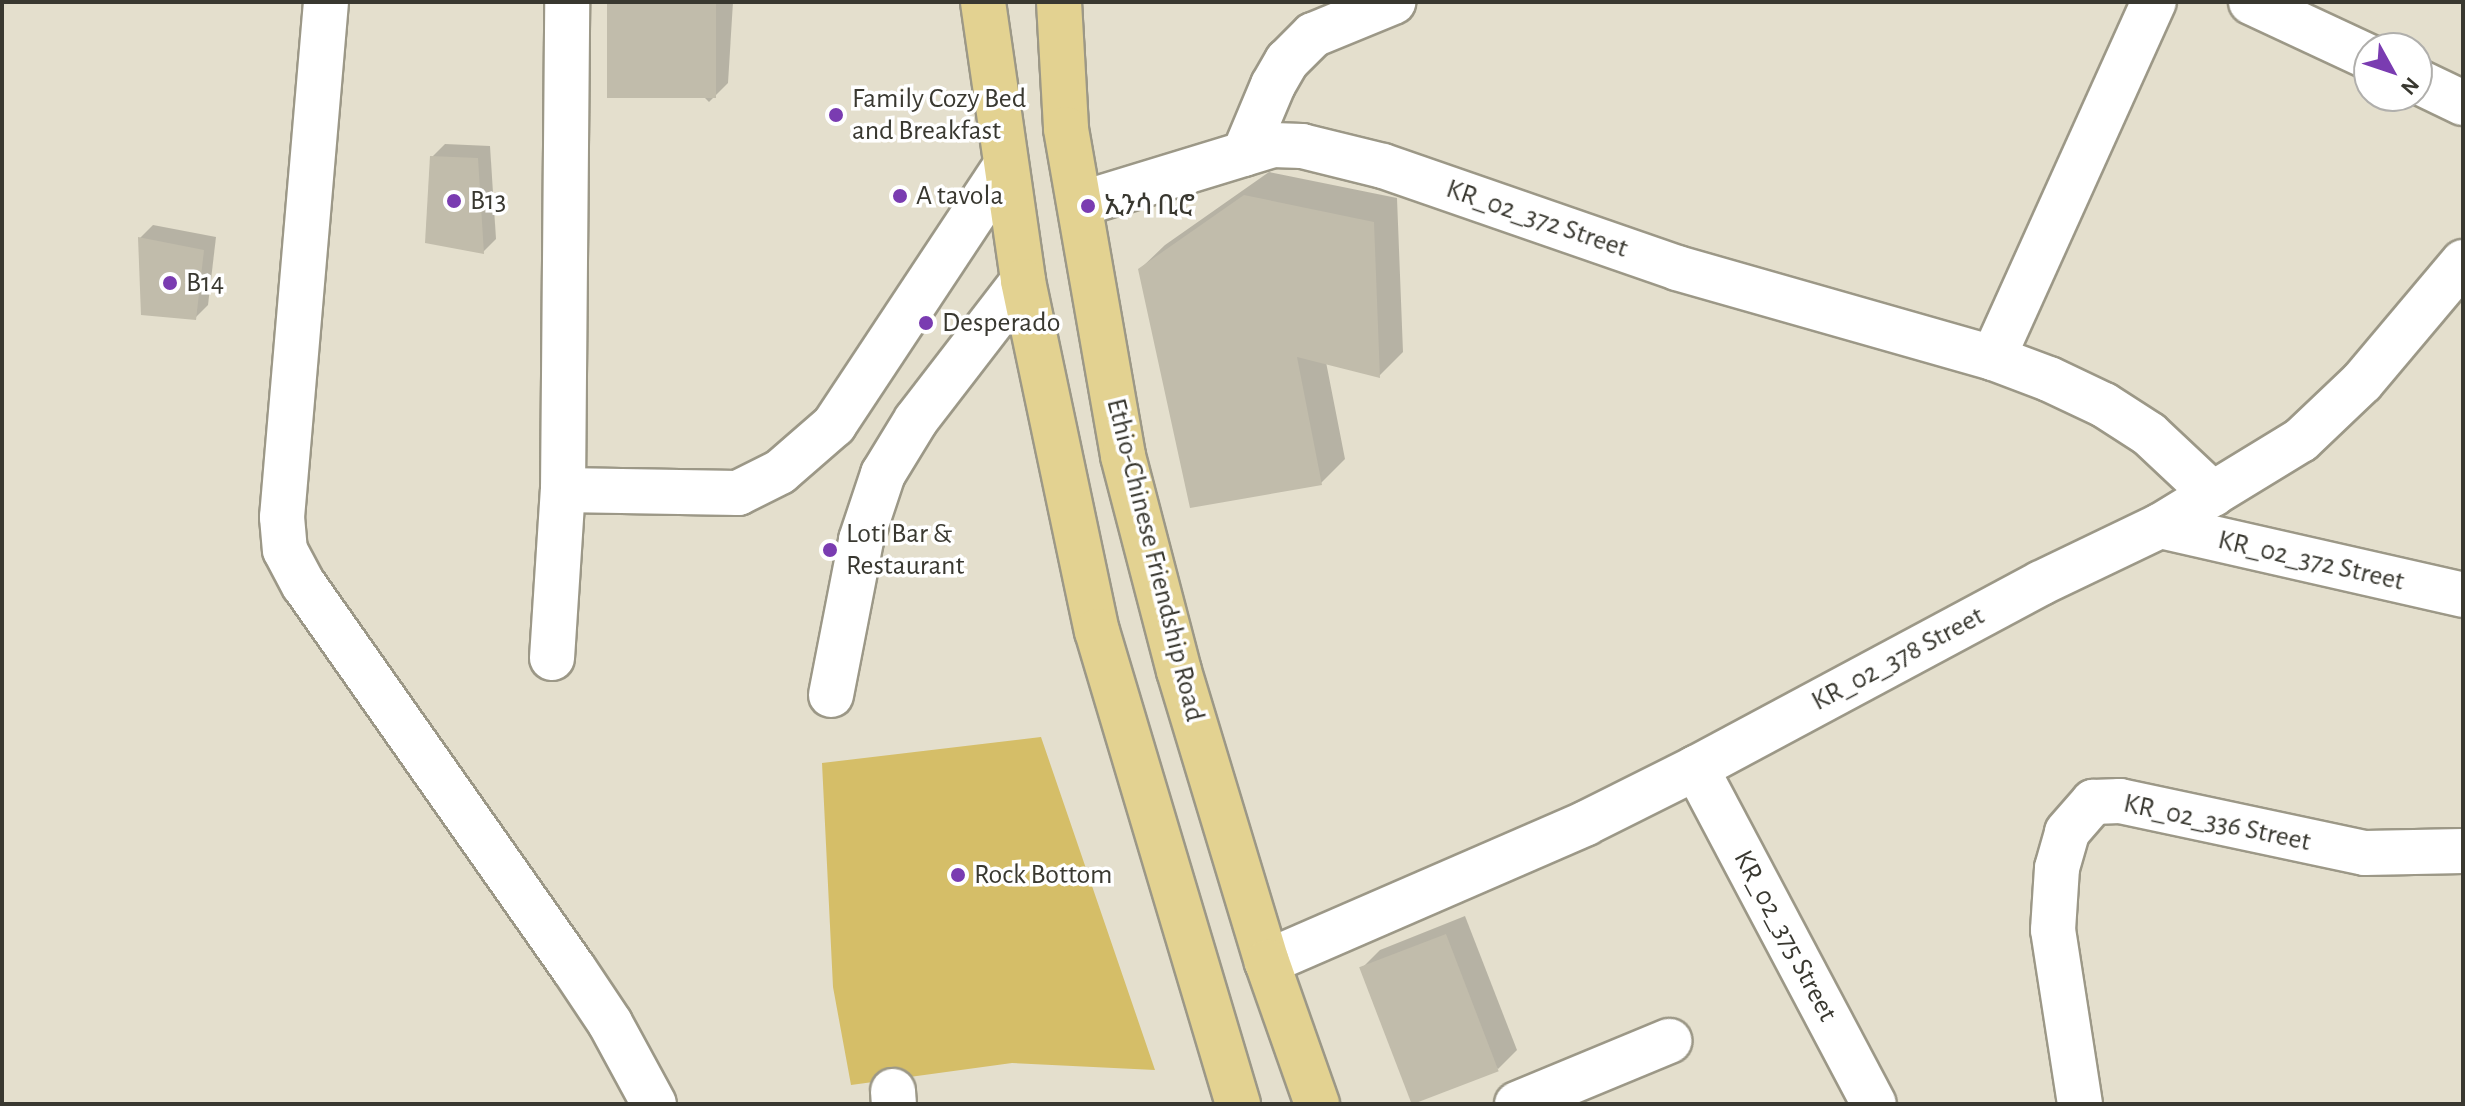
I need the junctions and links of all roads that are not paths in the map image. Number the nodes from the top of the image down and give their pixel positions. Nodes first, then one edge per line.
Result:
1 (326, 2) edge
2 (567, 2) edge
3 (983, 2) edge
4 (1059, 2) edge
5 (1393, 2) edge
6 (2154, 2) edge
7 (2251, 2) edge
8 (2353, 50) edge
9 (2433, 89) edge
10 (2463, 103) edge
11 (1244, 154) junction
12 (1005, 167) junction
13 (1080, 204) junction
14 (2463, 263) edge
15 (1023, 281) junction
16 (1993, 358) junction
17 (563, 490) junction
18 (2213, 494) junction
19 (2160, 526) junction
20 (2463, 595) edge
21 (552, 658) dead end
22 (831, 695) dead end
23 (1696, 768) junction
24 (2463, 851) edge
25 (1267, 962) junction
26 (1669, 1041) dead end
27 (654, 1104) edge
28 (1238, 1104) edge
29 (1317, 1104) edge
30 (1517, 1104) edge
31 (1874, 1104) edge
32 (2080, 1104) edge

1 - 27 street
2 - 17 street
3 - 12 main road
4 - 13 main road, Ethio-Chinese Friendship Road
5 - 11 street
6 - 16 street
7 - 8 street
9 - 10 street
11 - 13 street, KR_02_372 Street
11 - 16 street, KR_02_372 Street
12 - 15 main road
12 - 17 street
13 - 25 main road, Ethio-Chinese Friendship Road
14 - 18 street, KR_02_378 Street
15 - 22 street
15 - 28 main road
16 - 18 street, KR_02_372 Street
17 - 21 street
18 - 19 street, KR_02_378 Street
19 - 20 street, KR_02_372 Street
19 - 23 street, KR_02_378 Street
23 - 25 street, KR_02_378 Street
23 - 31 street, KR_02_375 Street
24 - 32 street, KR_02_336 Street
25 - 29 main road, Ethio-Chinese Friendship Road
26 - 30 street

